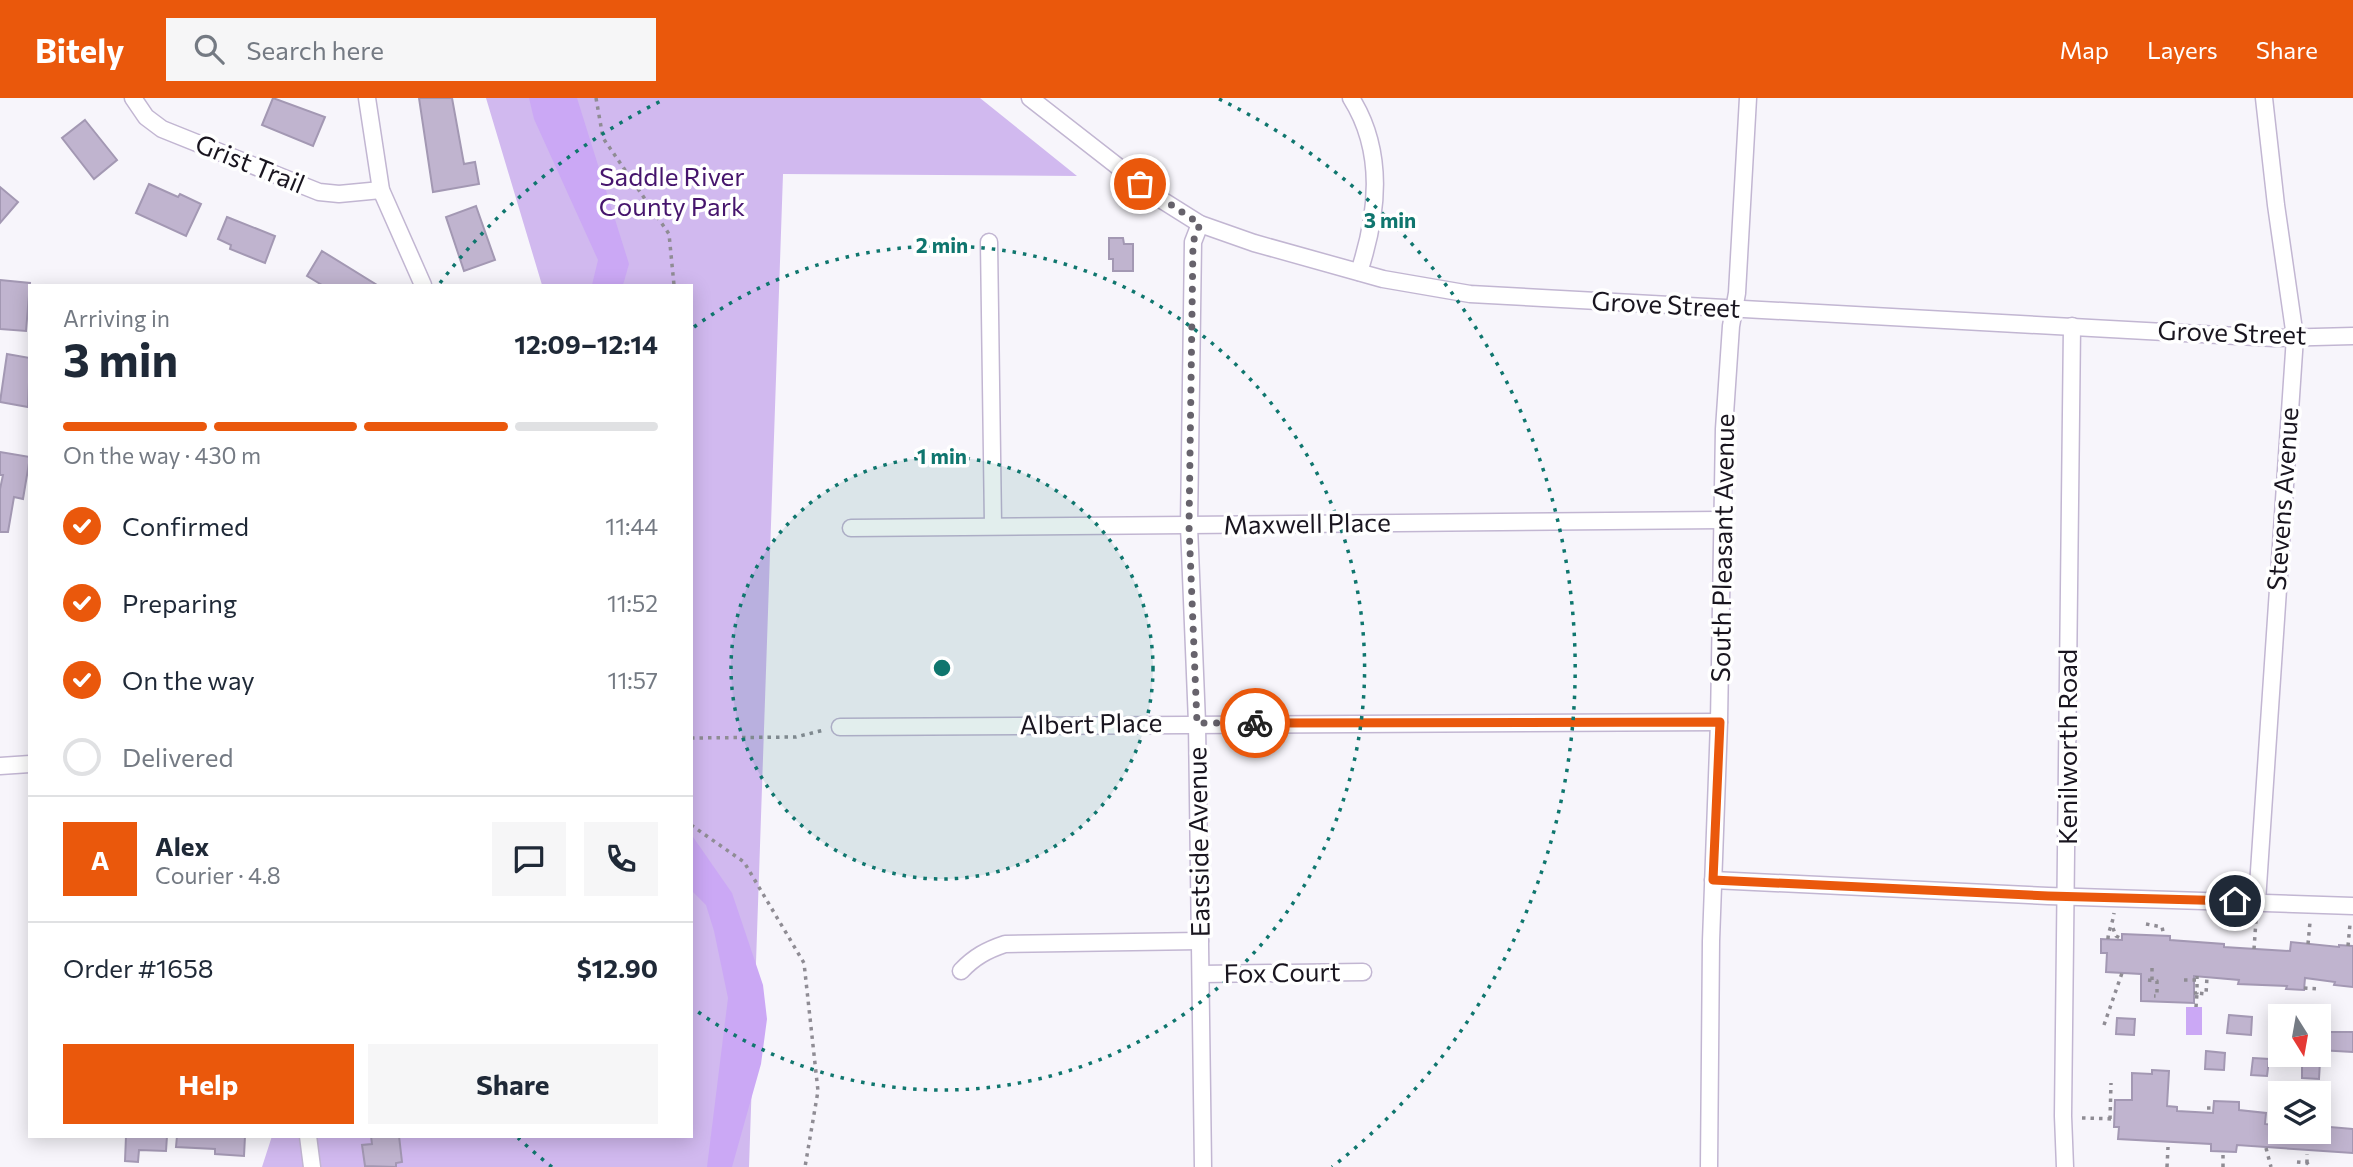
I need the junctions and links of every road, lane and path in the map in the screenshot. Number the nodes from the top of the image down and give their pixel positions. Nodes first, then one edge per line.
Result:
1 (133, 98) edge
2 (368, 98) edge
3 (596, 98) edge
4 (1030, 98) edge
5 (1350, 98) edge
6 (1748, 98) edge
7 (2264, 98) edge
8 (381, 190) junction
9 (1200, 224) junction
10 (989, 242) dead end
11 (1359, 272) junction
12 (423, 284) edge
13 (674, 284) edge
14 (1734, 308) junction
15 (2073, 326) junction
16 (2353, 336) edge
17 (2295, 337) junction
18 (1721, 520) junction
19 (993, 525) junction
20 (1189, 526) junction
21 (851, 528) dead end
22 (1720, 722) junction
23 (1197, 723) junction
24 (840, 727) joint
25 (693, 738) edge
26 (28, 764) edge
27 (0, 766) edge
28 (693, 826) edge
29 (1713, 880) junction
30 (2067, 896) junction
31 (2257, 901) junction
32 (2353, 906) edge
33 (2114, 913) dead end
34 (2256, 920) dead end
35 (2310, 922) dead end
36 (2146, 924) dead end
37 (2350, 924) dead end
38 (2112, 928) junction
39 (2164, 936) dead end
40 (2122, 939) dead end
41 (2108, 940) dead end
42 (1200, 941) junction
43 (2308, 944) dead end
44 (2348, 946) dead end
45 (2254, 949) dead end
46 (2152, 963) dead end
47 (961, 971) dead end
48 (1363, 972) dead end
49 (2122, 973) dead end
50 (1200, 974) junction
51 (2207, 977) dead end
52 (2183, 980) dead end
53 (2304, 988) dead end
54 (2318, 989) dead end
55 (2195, 993) junction
56 (2154, 996) dead end
57 (2196, 1007) dead end
58 (2104, 1025) dead end
59 (2112, 1083) dead end
60 (2207, 1108) dead end
61 (2214, 1108) dead end
62 (2082, 1118) dead end
63 (308, 1138) edge
64 (2168, 1147) dead end
65 (2266, 1147) dead end
66 (2223, 1151) dead end
67 (2307, 1154) dead end
68 (2297, 1162) dead end
69 (2309, 1165) edge
70 (312, 1167) edge
71 (805, 1167) edge
72 (1203, 1167) edge
73 (1709, 1167) edge
74 (2064, 1167) edge
75 (2167, 1167) edge
76 (2222, 1167) edge
77 (2271, 1167) edge

1 - 8 street, Grist Trail
2 - 8 street
3 - 13 path
4 - 9 street, Grove Street
5 - 11 street
6 - 14 street, South Pleasant Avenue
7 - 17 street, Stevens Avenue
8 - 12 street
9 - 11 street, Grove Street
9 - 20 street, Eastside Avenue
10 - 19 street
11 - 14 street, Grove Street
14 - 15 street, Grove Street
14 - 18 street, South Pleasant Avenue
15 - 17 street, Grove Street
15 - 30 street, Kenilworth Road
16 - 17 street, Grove Street
17 - 31 street, Stevens Avenue
18 - 20 street, Maxwell Place
18 - 22 street, South Pleasant Avenue
19 - 20 street, Maxwell Place
19 - 21 street, Maxwell Place
20 - 23 street, Eastside Avenue
22 - 23 street, Albert Place
22 - 29 street, South Pleasant Avenue
23 - 24 street, Albert Place
23 - 42 street, Eastside Avenue
24 - 25 path
26 - 27 street
28 - 71 path
29 - 30 street
29 - 73 street, South Pleasant Avenue
30 - 31 street
30 - 74 street, Kenilworth Road
31 - 32 street
33 - 38 path
34 - 45 path
35 - 43 path
36 - 39 path
37 - 44 path
38 - 40 path
38 - 41 path
42 - 47 street
42 - 50 street, Eastside Avenue
46 - 56 path
48 - 50 street, Fox Court
49 - 58 path
50 - 72 street, Eastside Avenue
51 - 55 path
52 - 55 path
53 - 54 path
55 - 57 path
59 - 62 path
60 - 61 path
63 - 70 street
64 - 75 path
65 - 77 path
66 - 76 path
67 - 69 path
68 - 69 path

